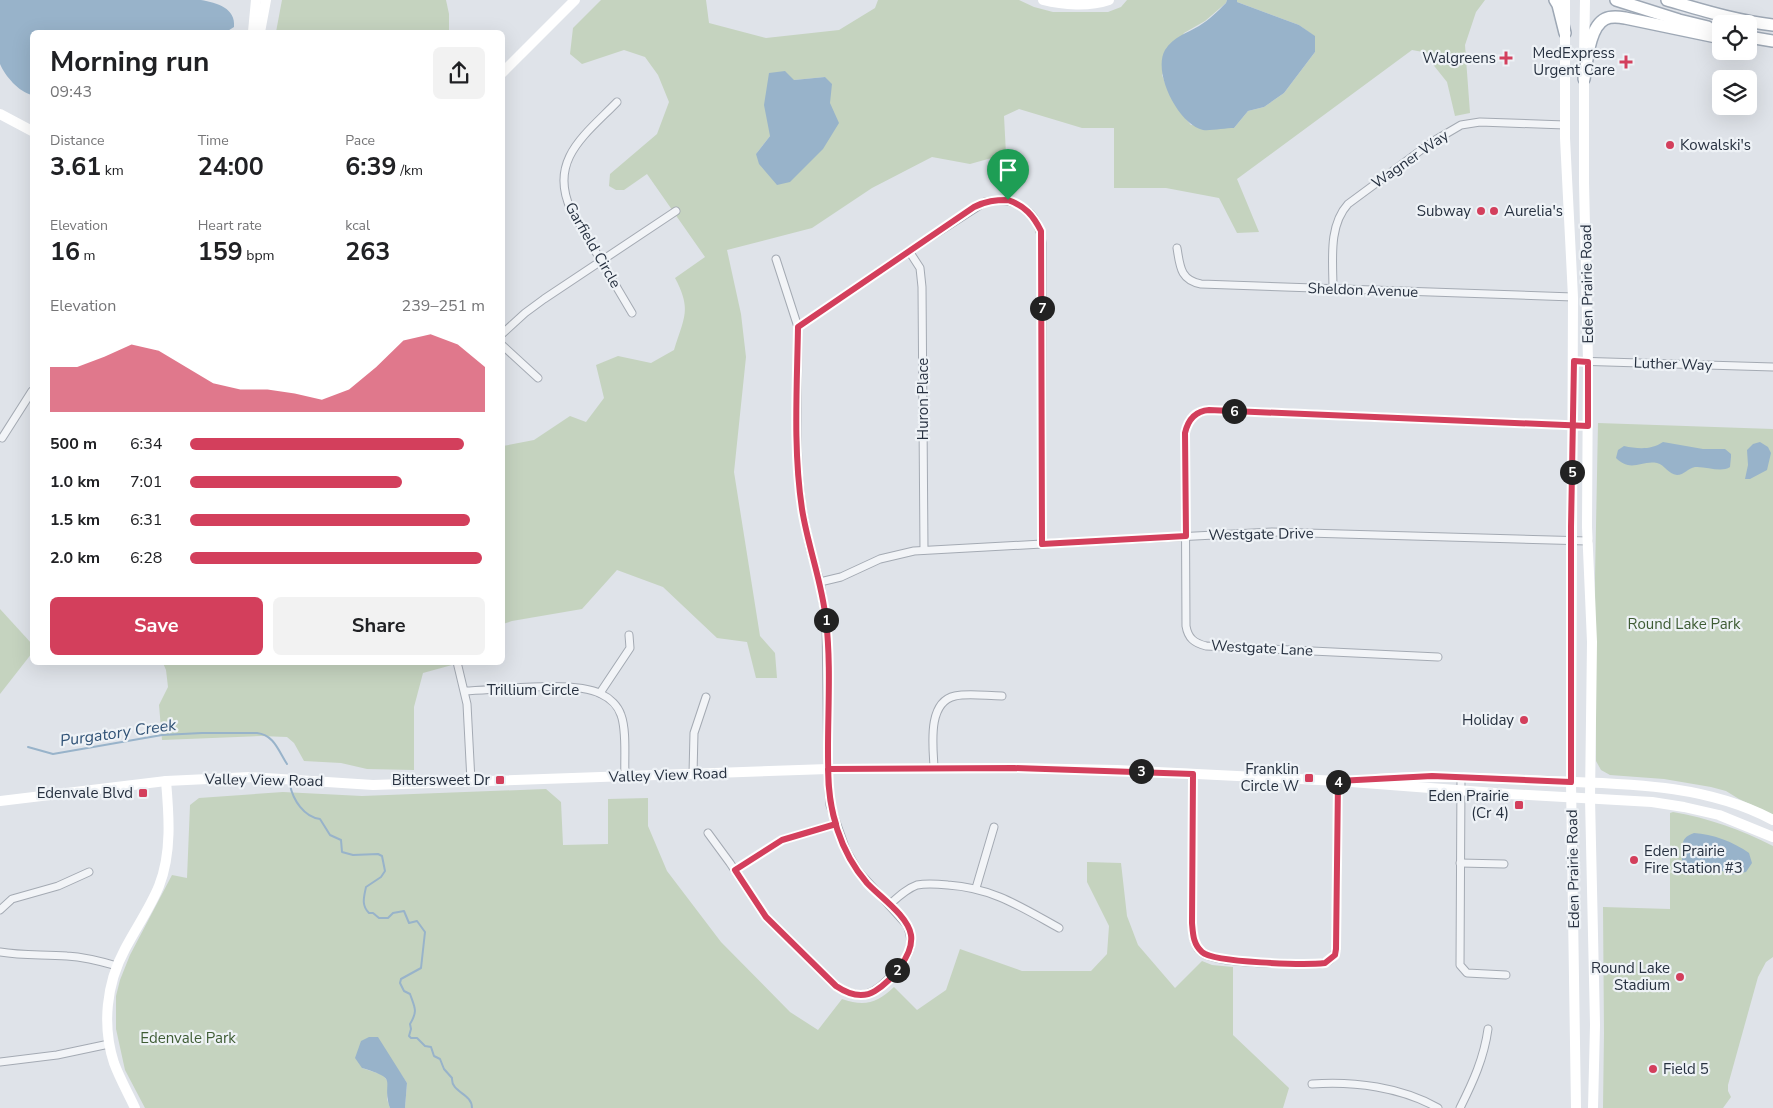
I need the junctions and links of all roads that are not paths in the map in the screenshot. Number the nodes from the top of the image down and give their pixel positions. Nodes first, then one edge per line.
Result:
1 (256, 0) edge
2 (266, 0) edge
3 (574, 0) edge
4 (1043, 0) edge
5 (1109, 0) edge
6 (1555, 0) edge
7 (1565, 0) edge
8 (1585, 0) edge
9 (1616, 0) edge
10 (1667, 0) edge
11 (1689, 0) edge
12 (1773, 18) edge
13 (1773, 25) edge
14 (1712, 29) edge
15 (253, 30) edge
16 (260, 30) edge
17 (1565, 33) junction
18 (1712, 36) edge
19 (1757, 39) edge
20 (1757, 42) edge
21 (1773, 42) edge
22 (505, 69) edge
23 (1584, 79) junction
24 (617, 102) dead end
25 (0, 114) edge
26 (1565, 125) junction
27 (30, 130) edge
28 (676, 211) dead end
29 (1177, 248) dead end
30 (909, 251) junction
31 (776, 259) dead end
32 (601, 261) junction
33 (1333, 289) junction
34 (1573, 297) junction
35 (632, 313) dead end
36 (798, 327) junction
37 (505, 331) edge
38 (505, 348) edge
39 (1574, 361) junction
40 (1588, 362) junction
41 (1773, 367) edge
42 (538, 378) dead end
43 (30, 394) edge
44 (1572, 425) junction
45 (1588, 426) junction
46 (2, 438) dead end
47 (1186, 536) junction
48 (1571, 540) junction
49 (1588, 541) junction
50 (1042, 544) junction
51 (924, 550) junction
52 (820, 582) junction
53 (629, 635) dead end
54 (1438, 657) dead end
55 (458, 665) edge
56 (465, 691) junction
57 (600, 693) junction
58 (1002, 696) dead end
59 (706, 697) dead end
60 (934, 767) junction
61 (828, 769) junction
62 (693, 774) junction
63 (1193, 774) junction
64 (624, 776) junction
65 (1461, 777) junction
66 (166, 781) junction
67 (471, 781) junction
68 (1338, 781) junction
69 (1571, 782) junction
70 (1590, 782) junction
71 (1460, 790) junction
72 (1571, 797) junction
73 (1590, 798) junction
74 (0, 801) edge
75 (1773, 820) edge
76 (836, 824) junction
77 (994, 827) dead end
78 (708, 834) dead end
79 (1773, 837) edge
80 (1460, 863) junction
81 (1504, 864) dead end
82 (735, 870) junction
83 (89, 872) dead end
84 (976, 888) junction
85 (889, 905) junction
86 (0, 910) edge
87 (1059, 928) dead end
88 (0, 952) edge
89 (117, 966) junction
90 (1506, 975) dead end
91 (1488, 1029) dead end
92 (109, 1044) junction
93 (0, 1062) edge
94 (1312, 1084) dead end
95 (135, 1108) edge
96 (1438, 1108) edge
97 (1460, 1108) edge
98 (1576, 1108) edge
99 (1593, 1108) edge

1 - 15 main road
2 - 16 main road
3 - 22 main road
4 - 5 main road
6 - 17 main road
7 - 17 main road, Eden Prairie Road
8 - 23 main road, Eden Prairie Road
9 - 14 main road
10 - 13 main road
11 - 12 main road
17 - 26 main road, Eden Prairie Road
18 - 23 main road
19 - 21 main road
20 - 21 main road
23 - 40 main road, Eden Prairie Road
24 - 32 street, Garfield Circle
25 - 27 main road
26 - 33 street, Wagner Way
26 - 34 main road, Eden Prairie Road
28 - 32 street
29 - 33 street, Sheldon Avenue
30 - 36 street
30 - 50 street
30 - 51 street, Huron Place
31 - 36 street
32 - 35 street, Garfield Circle
32 - 37 street
33 - 34 street, Sheldon Avenue
34 - 39 main road, Eden Prairie Road
36 - 52 street
38 - 42 street
39 - 40 street, Luther Way
39 - 44 main road, Eden Prairie Road
40 - 41 street, Luther Way
40 - 45 main road, Eden Prairie Road
43 - 46 street
44 - 45 street
44 - 47 street
44 - 48 main road, Eden Prairie Road
45 - 49 main road, Eden Prairie Road
47 - 48 street, Westgate Drive
47 - 50 street, Westgate Drive
47 - 54 street, Westgate Lane
48 - 49 street, Westgate Drive
48 - 69 main road, Eden Prairie Road
49 - 70 main road, Eden Prairie Road
50 - 51 street, Westgate Drive
51 - 52 street, Westgate Drive
52 - 61 street
53 - 57 street, Trillium Circle
55 - 56 street
56 - 57 street, Trillium Circle
56 - 67 street
57 - 64 street, Trillium Circle
58 - 60 street
59 - 62 street
60 - 61 main road, Valley View Road
60 - 63 main road, Valley View Road
61 - 62 main road, Valley View Road
61 - 76 street
62 - 64 main road, Valley View Road
63 - 68 main road, Valley View Road
63 - 68 street
64 - 67 main road, Valley View Road
65 - 68 main road, Valley View Road
65 - 69 main road, Valley View Road
65 - 71 street
66 - 67 main road, Valley View Road
66 - 74 main road, Valley View Road
66 - 89 main road
68 - 71 main road, Valley View Road
69 - 70 main road, Valley View Road
69 - 72 main road, Eden Prairie Road
70 - 73 main road, Eden Prairie Road
70 - 75 main road, Valley View Road
71 - 72 main road, Valley View Road
71 - 80 street
72 - 73 main road, Valley View Road
72 - 98 main road, Eden Prairie Road
73 - 79 main road, Valley View Road
73 - 99 main road, Eden Prairie Road
76 - 82 street
76 - 85 street
77 - 84 street
78 - 82 street
80 - 81 street
80 - 90 street
82 - 85 street
83 - 86 street
84 - 85 street
84 - 87 street
88 - 89 street
89 - 92 main road
91 - 97 street
92 - 93 street
92 - 95 main road
94 - 96 street

